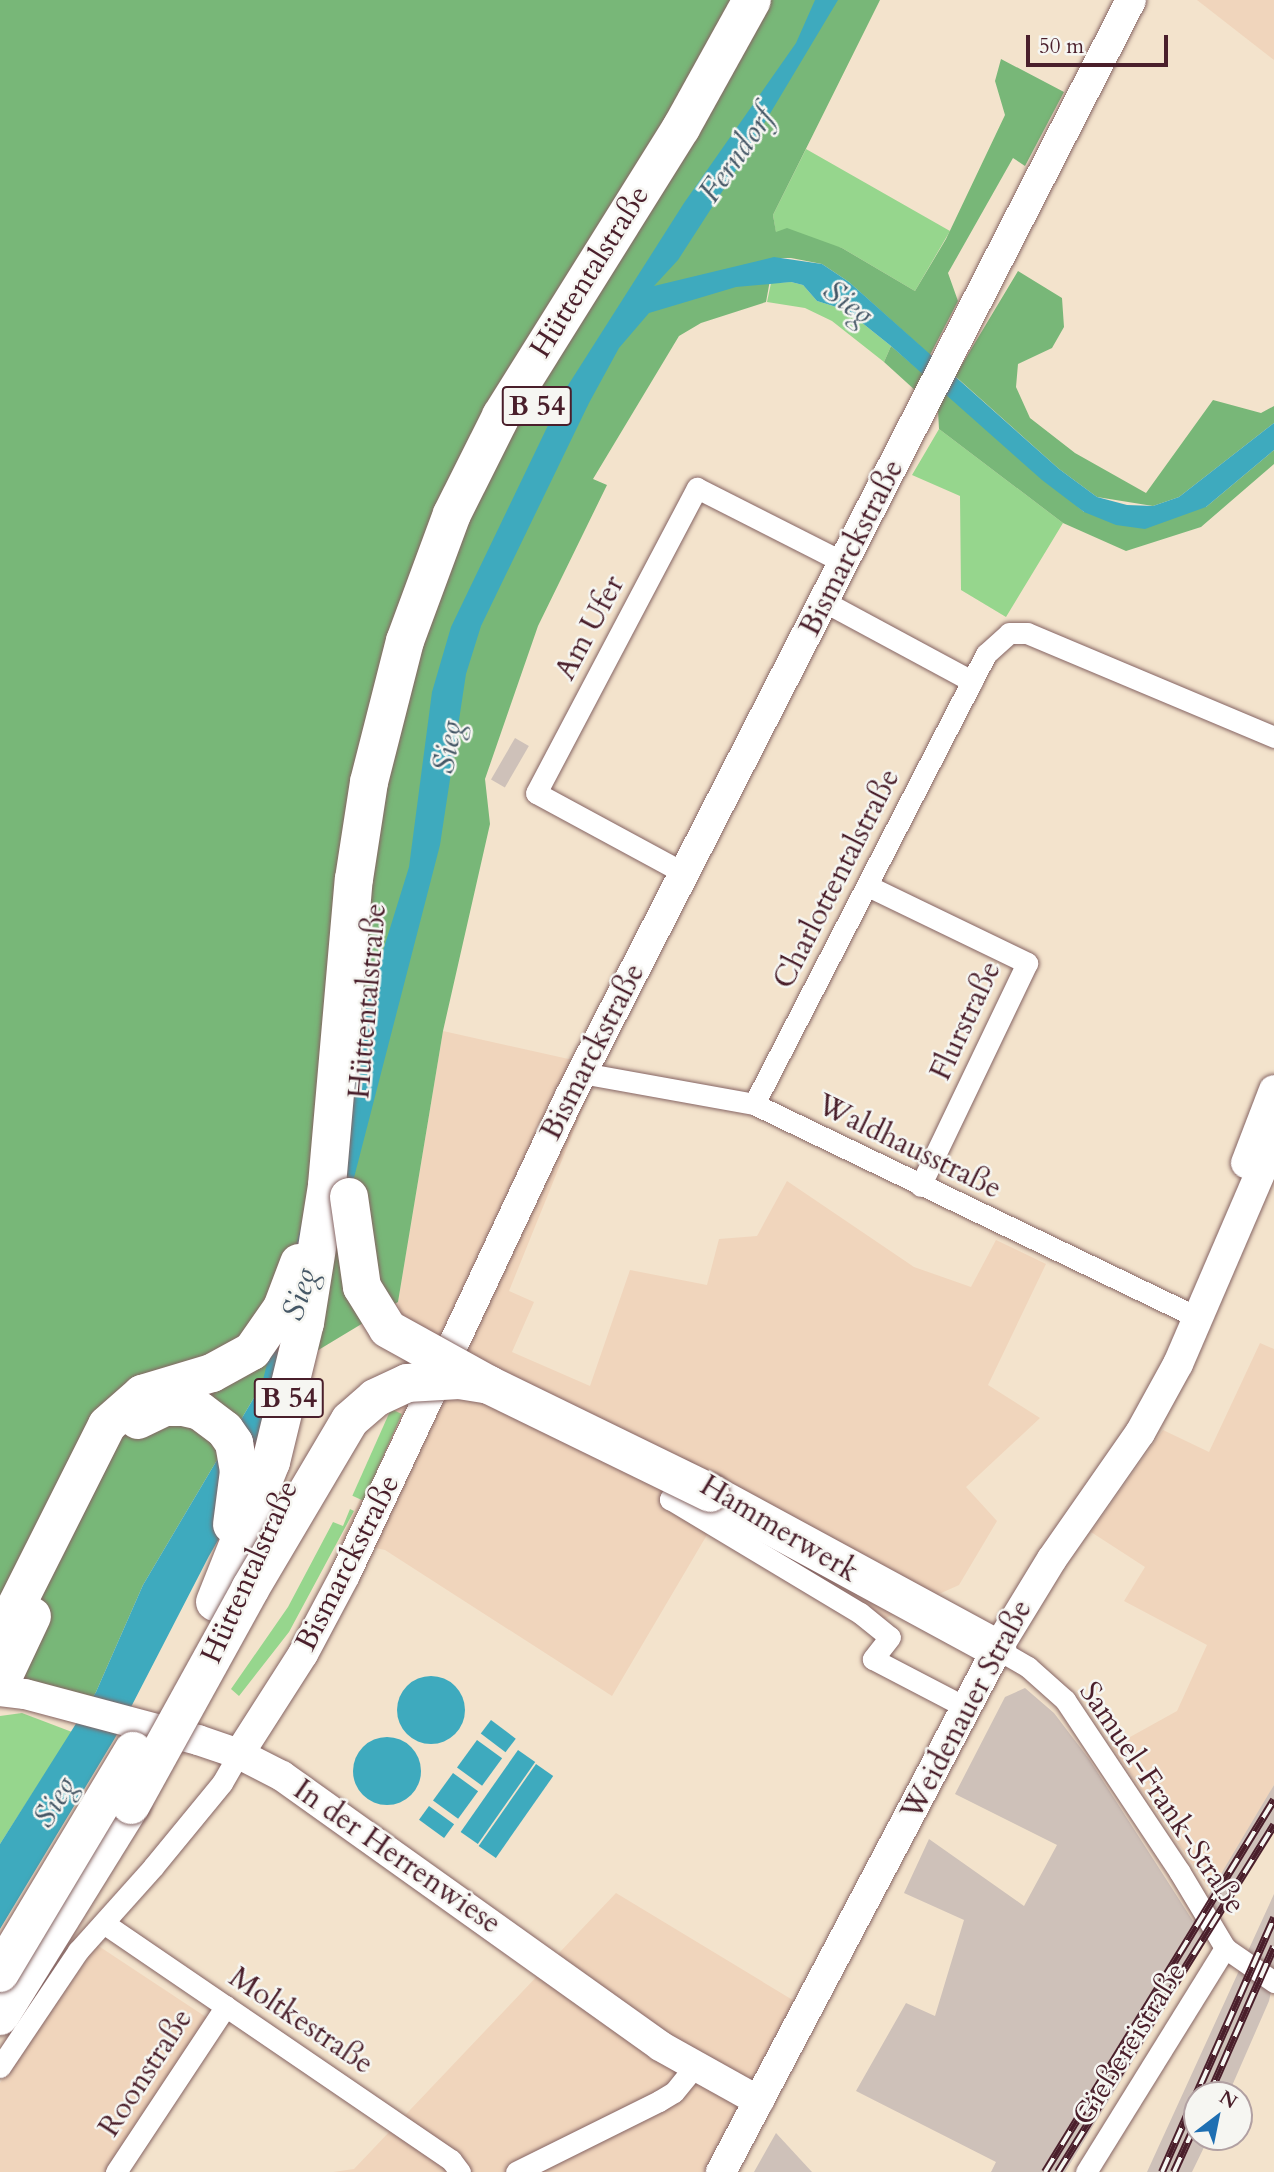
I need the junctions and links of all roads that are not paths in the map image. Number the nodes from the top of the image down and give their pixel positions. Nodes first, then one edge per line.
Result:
1 (752, 0) edge
2 (780, 0) edge
3 (1131, 0) edge
4 (845, 563) junction
5 (825, 602) junction
6 (972, 681) junction
7 (1274, 737) edge
8 (684, 873) junction
9 (868, 886) junction
10 (582, 1073) junction
11 (1273, 1096) edge
12 (754, 1104) junction
13 (1274, 1141) edge
14 (920, 1186) junction
15 (338, 1191) junction
16 (1211, 1280) junction
17 (1198, 1317) junction
18 (448, 1355) junction
19 (489, 1385) junction
20 (188, 1393) junction
21 (233, 1595) junction
22 (0, 1638) edge
23 (997, 1649) junction
24 (0, 1684) edge
25 (0, 1691) edge
26 (967, 1708) junction
27 (239, 1754) junction
28 (105, 1923) junction
29 (1225, 1948) junction
30 (0, 1973) edge
31 (1274, 1982) edge
32 (226, 2006) junction
33 (0, 2016) edge
34 (695, 2066) junction
35 (0, 2067) edge
36 (759, 2101) junction
37 (727, 2160) edge
38 (116, 2172) edge
39 (460, 2172) edge
40 (516, 2172) edge
41 (1086, 2172) edge

1 - 15 highway, Hüttentalstraße / B 54
2 - 15 highway, Hüttentalstraße / B 54
3 - 4 street, Bismarckstraße
4 - 5 street, Bismarckstraße
4 - 8 street, Am Ufer
5 - 6 street
5 - 8 street, Bismarckstraße
6 - 7 street, Charlottentalstraße
6 - 9 street, Charlottentalstraße
8 - 10 street, Bismarckstraße
9 - 12 street, Charlottentalstraße
9 - 14 street, Flurstraße
10 - 12 street, Waldhausstraße
10 - 18 street, Bismarckstraße
11 - 16 street, Weidenauer Straße
12 - 14 street, Waldhausstraße
13 - 16 street, Weidenauer Straße
14 - 17 street, Waldhausstraße
15 - 19 highway, bridge
15 - 20 highway
15 - 21 highway, Hüttentalstraße / B 54, bridge
16 - 17 street, Weidenauer Straße
17 - 23 street, Weidenauer Straße
18 - 26 street, Hammerwerk
18 - 27 street, Bismarckstraße
19 - 21 highway, bridge
19 - 23 highway, bridge
20 - 21 highway
20 - 22 highway
20 - 24 highway
21 - 30 highway, Hüttentalstraße / B 54, bridge
21 - 33 highway, Hüttentalstraße / B 54, bridge
23 - 26 street, Weidenauer Straße
23 - 29 street, Samuel-Frank-Straße
25 - 27 street, In der Herrenwiese
26 - 36 street, Weidenauer Straße
27 - 28 street, Bismarckstraße
27 - 34 street, In der Herrenwiese
28 - 32 street, Moltkestraße
28 - 35 street, Bismarckstraße
29 - 31 street, Samuel-Frank-Straße
29 - 41 street, Gießereistraße
32 - 38 street, Roonstraße
32 - 39 street, Moltkestraße
34 - 36 street, In der Herrenwiese
34 - 40 street
36 - 37 street, Weidenauer Straße

